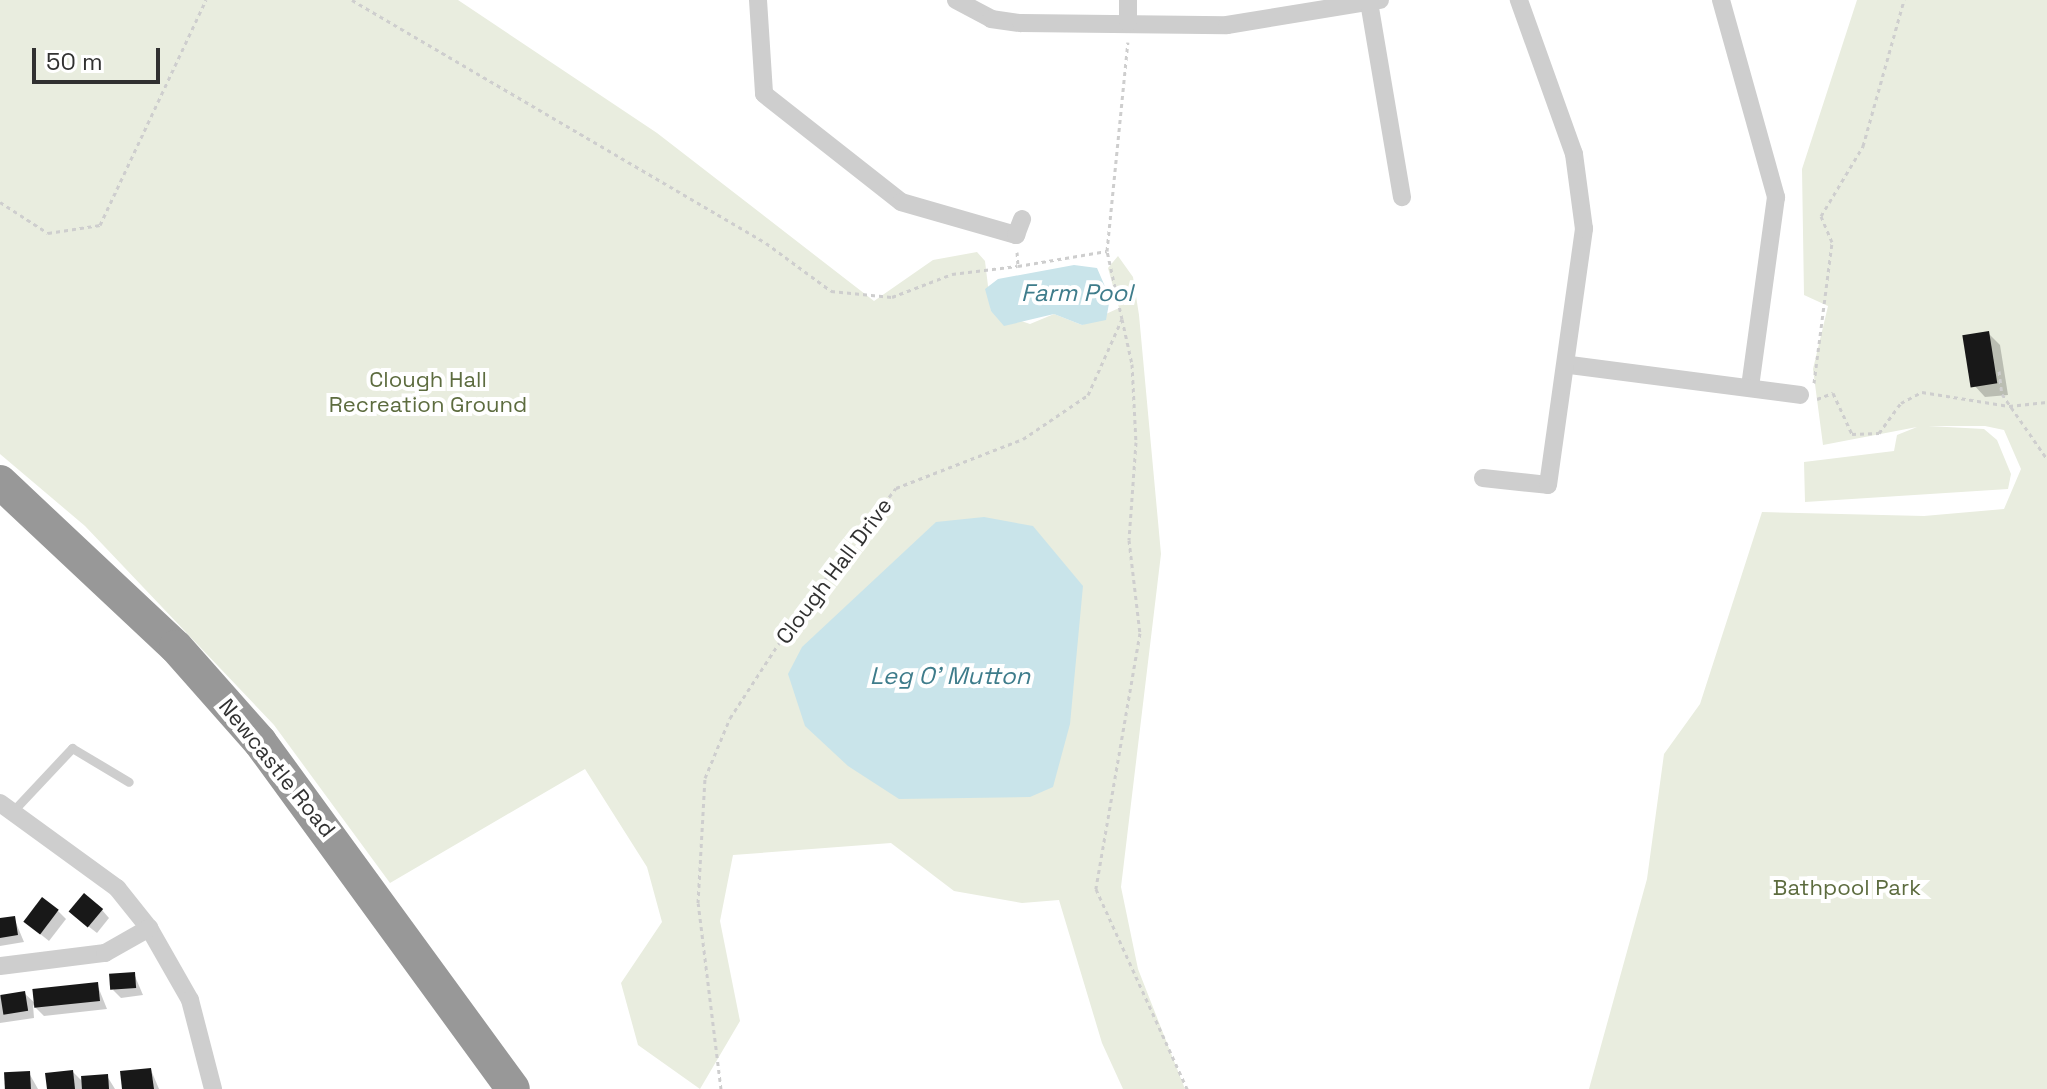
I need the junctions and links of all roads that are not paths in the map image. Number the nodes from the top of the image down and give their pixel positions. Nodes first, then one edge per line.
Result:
1 (758, 0) edge
2 (956, 0) edge
3 (1128, 0) edge
4 (1519, 0) edge
5 (1721, 0) edge
6 (1374, 1) edge
7 (1128, 22) junction
8 (1402, 197) dead end
9 (1019, 227) road end
10 (1570, 365) junction
11 (1750, 386) junction
12 (1808, 397) road end
13 (1483, 478) dead end
14 (0, 482) edge
15 (129, 782) dead end
16 (4, 808) edge
17 (149, 928) junction
18 (0, 966) edge
19 (213, 1089) edge
20 (513, 1089) edge

1 - 9 street
2 - 7 street
3 - 7 street
4 - 10 street
5 - 11 street
6 - 7 street
6 - 8 street
10 - 11 street
10 - 13 street
11 - 12 street
14 - 20 highway, Newcastle Road
15 - 16 lane
16 - 17 street
17 - 18 street
17 - 19 street

